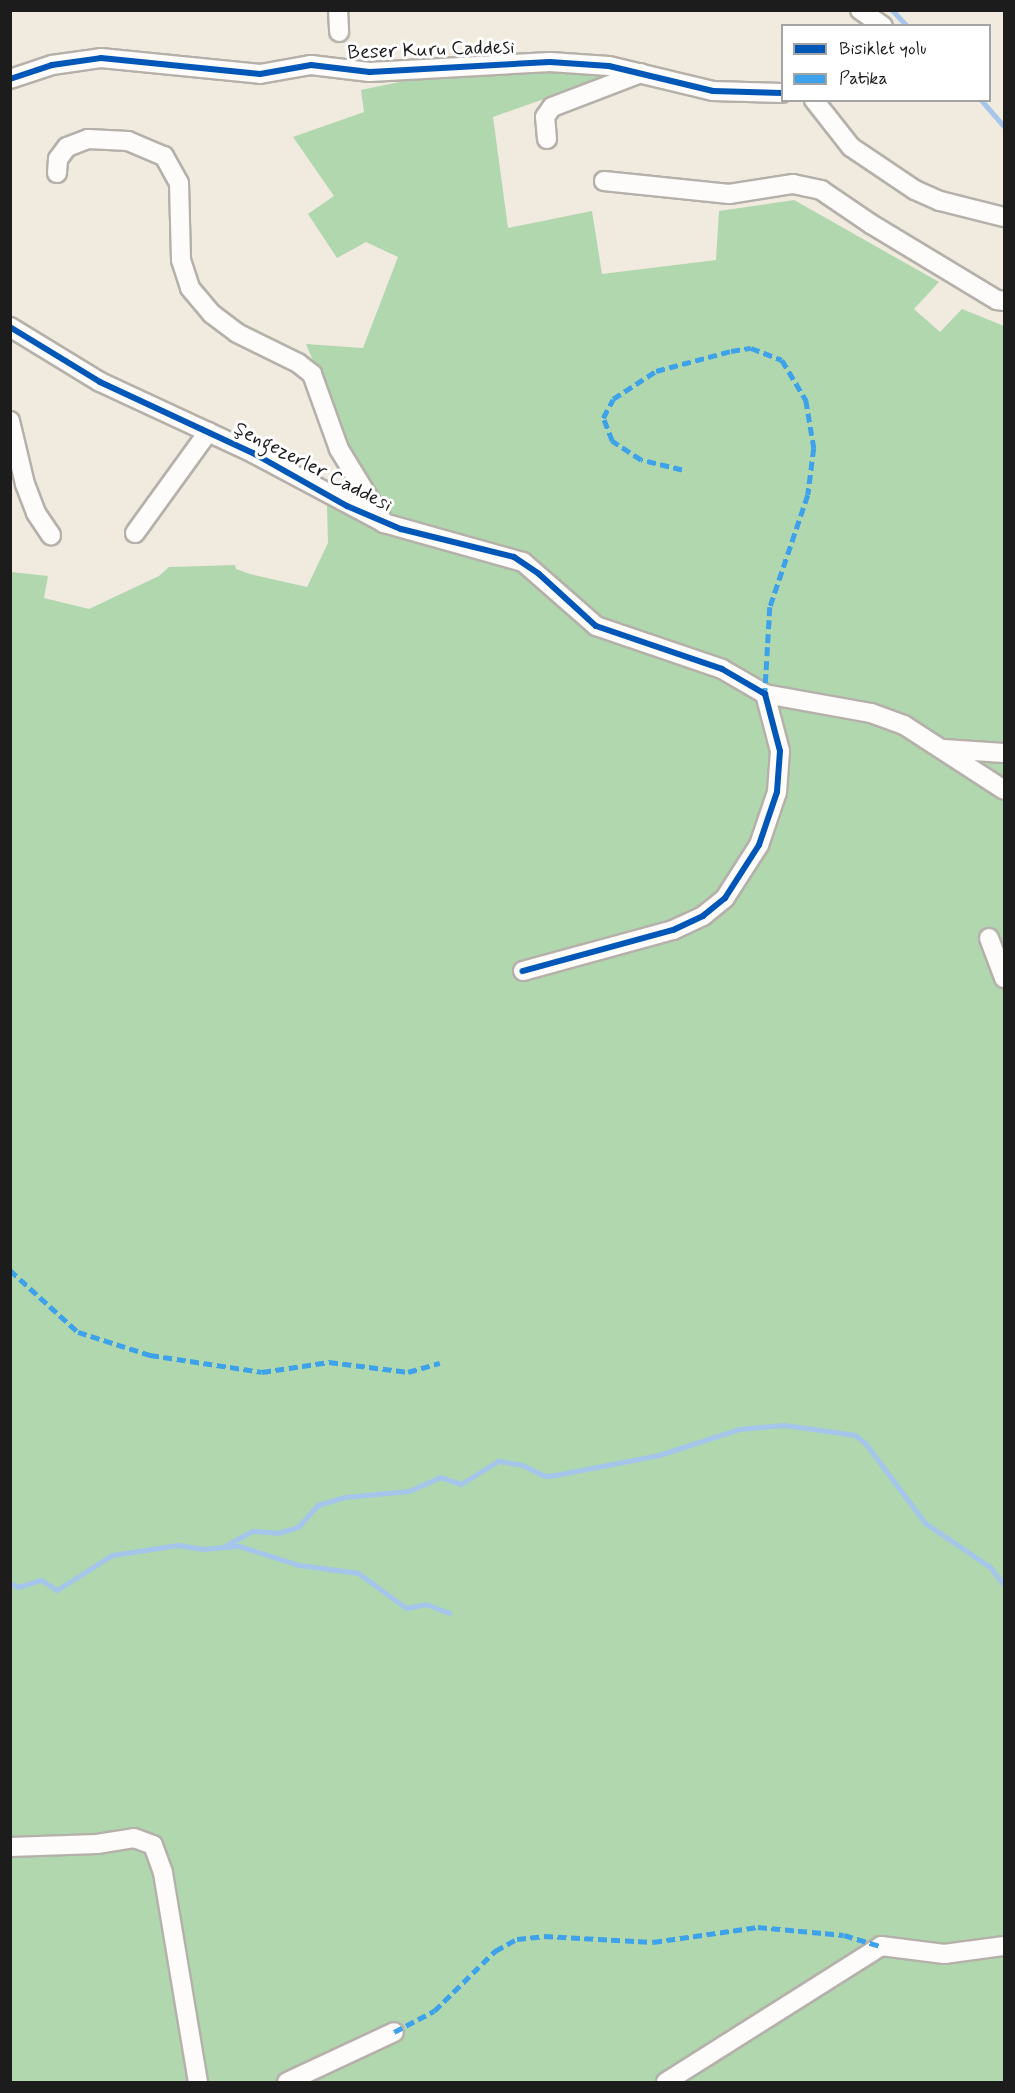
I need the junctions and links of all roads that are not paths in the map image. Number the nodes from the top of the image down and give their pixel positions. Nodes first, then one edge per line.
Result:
1 (338, 10) edge
2 (860, 10) edge
3 (880, 24) edge
4 (339, 32) dead end
5 (641, 74) junction
6 (10, 79) edge
7 (781, 93) edge
8 (816, 102) edge
9 (547, 139) dead end
10 (57, 173) dead end
11 (604, 181) dead end
12 (1005, 217) edge
13 (1005, 301) edge
14 (10, 327) edge
15 (10, 421) edge
16 (208, 432) junction
17 (14, 452) edge
18 (384, 524) junction
19 (135, 533) dead end
20 (51, 535) dead end
21 (765, 694) junction
22 (944, 749) junction
23 (1005, 753) edge
24 (1005, 790) edge
25 (989, 938) dead end
26 (523, 971) dead end
27 (1005, 978) edge
28 (10, 1847) edge
29 (1005, 1946) edge
30 (394, 2032) dead end
31 (198, 2082) edge
32 (287, 2082) edge
33 (666, 2082) edge

1 - 4 street
2 - 3 street
5 - 6 street, Beser Kuru Caddesi
5 - 7 street, Beser Kuru Caddesi
5 - 9 street
8 - 12 street
10 - 18 street
11 - 13 street
14 - 16 street, Şengezerler Caddesi
15 - 17 street
16 - 18 street, Şengezerler Caddesi
16 - 19 street
17 - 20 street
18 - 21 street, Şengezerler Caddesi
21 - 22 street
21 - 26 street
22 - 23 street
22 - 24 street
25 - 27 street
28 - 31 street
29 - 33 street
30 - 32 street

